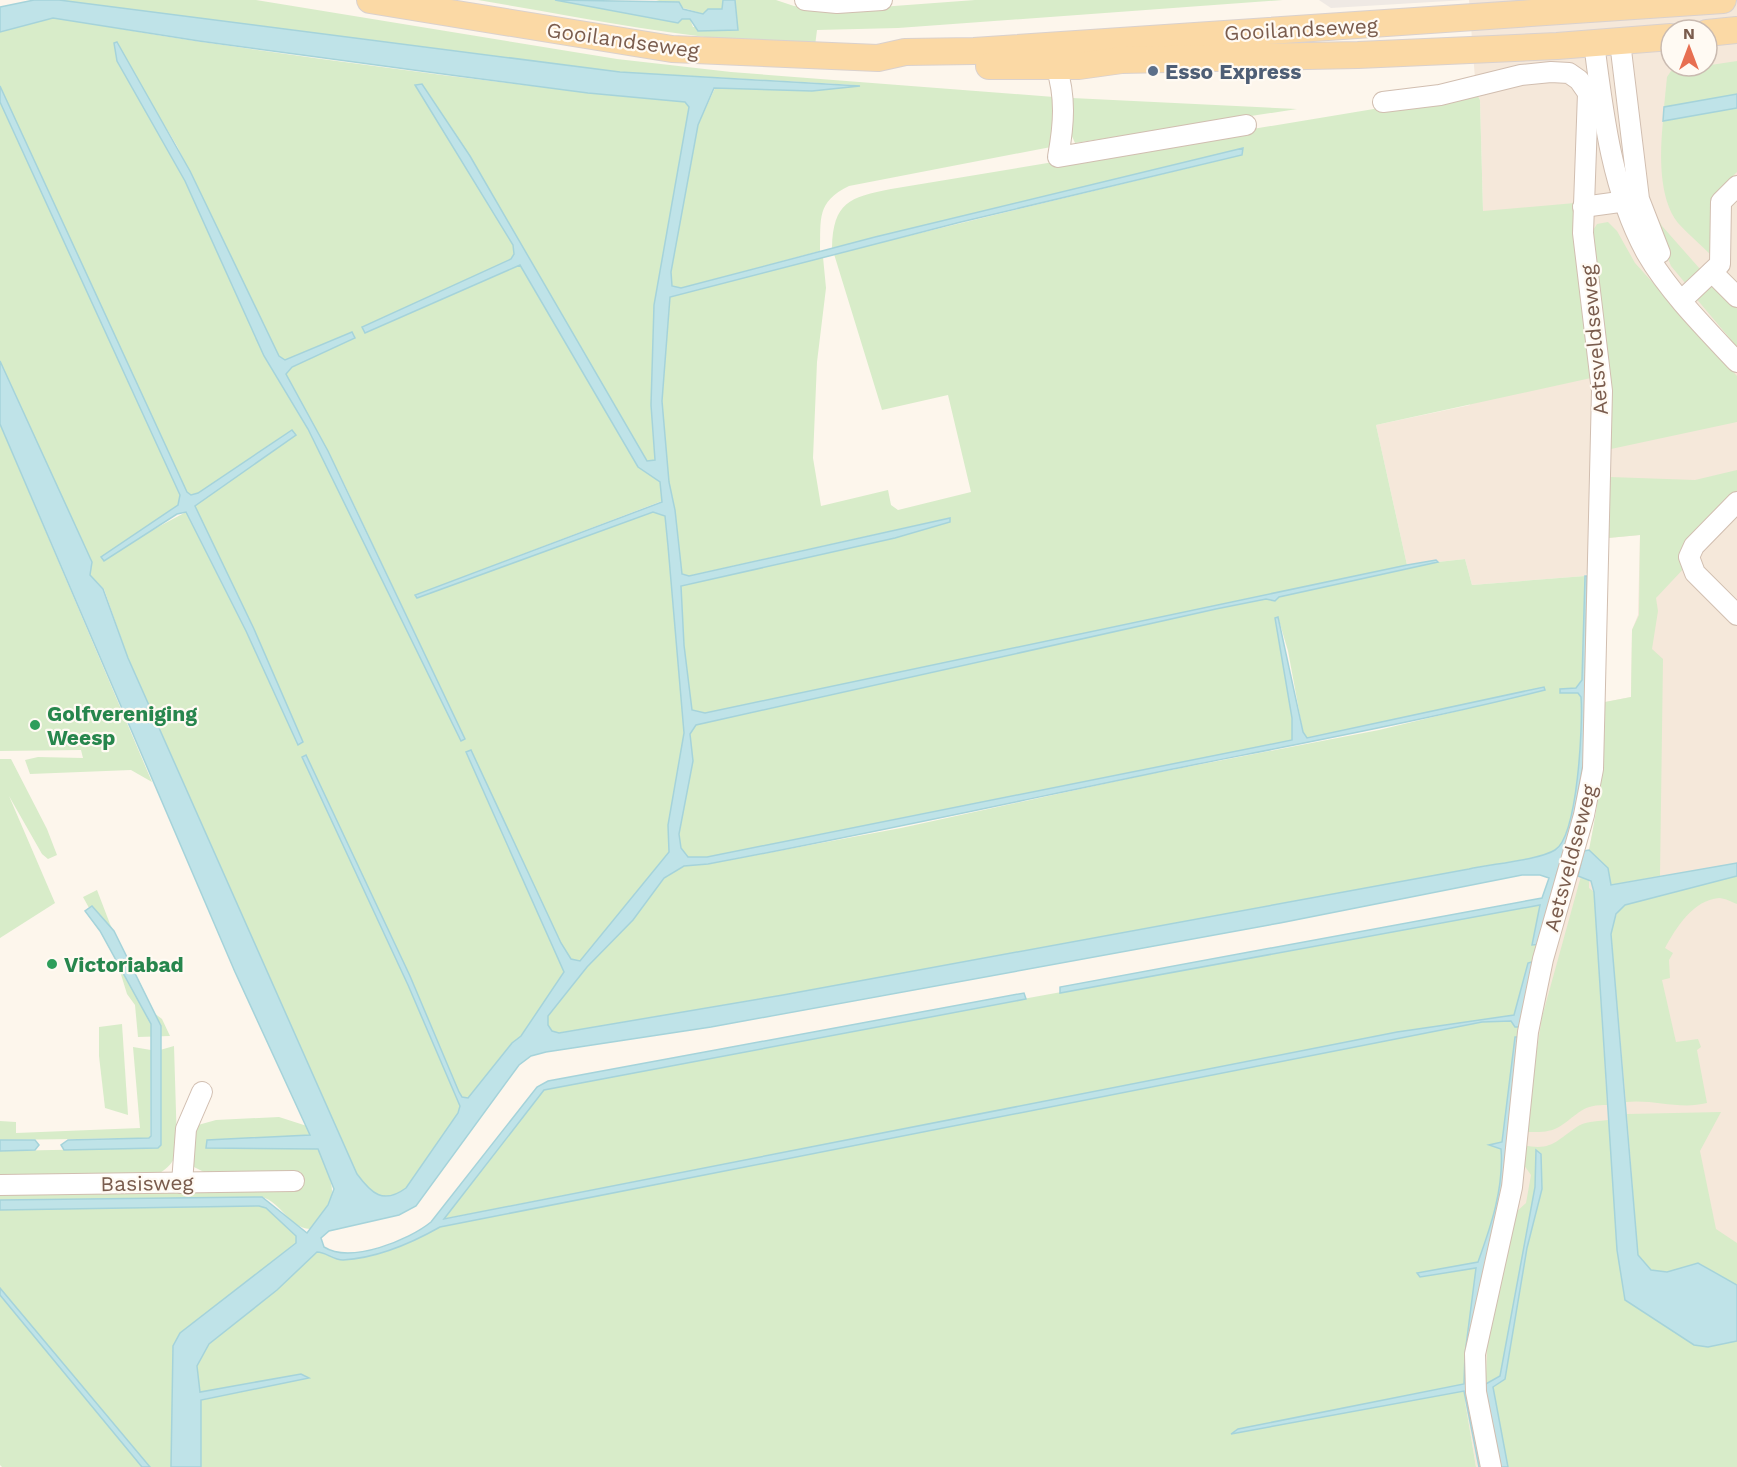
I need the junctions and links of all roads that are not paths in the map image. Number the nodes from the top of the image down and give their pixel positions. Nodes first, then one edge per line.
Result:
1 (370, 0) edge
2 (805, 0) edge
3 (882, 0) edge
4 (1723, 0) edge
5 (1602, 5) edge
6 (1737, 30) edge
7 (1719, 32) edge
8 (1659, 38) edge
9 (1620, 42) junction
10 (1594, 43) junction
11 (878, 58) junction
12 (1056, 66) junction
13 (1383, 102) dead end
14 (1246, 125) dead end
15 (1737, 186) edge
16 (1631, 200) junction
17 (1583, 207) junction
18 (1712, 272) junction
19 (1737, 297) edge
20 (1682, 300) junction
21 (1737, 362) edge
22 (1737, 502) edge
23 (1737, 615) edge
24 (202, 1092) dead end
25 (294, 1181) dead end
26 (182, 1183) junction
27 (0, 1185) edge
28 (1491, 1467) edge

1 - 11 main road, Gooilandseweg
2 - 3 street
4 - 5 main road, Gooilandseweg
5 - 9 main road
5 - 10 main road
5 - 11 main road, Gooilandseweg
6 - 7 main road
8 - 9 main road, Gooilandseweg
9 - 10 main road, Gooilandseweg
9 - 16 street
10 - 12 main road, Gooilandseweg
10 - 16 street
11 - 12 main road, Gooilandseweg
12 - 14 street
13 - 17 street, Aetsveldseweg
15 - 18 street
16 - 17 street
16 - 20 street
17 - 28 street, Aetsveldseweg
18 - 19 street
18 - 20 street
20 - 21 street
22 - 23 street
24 - 26 street
25 - 26 street, Basisweg
26 - 27 street, Basisweg

